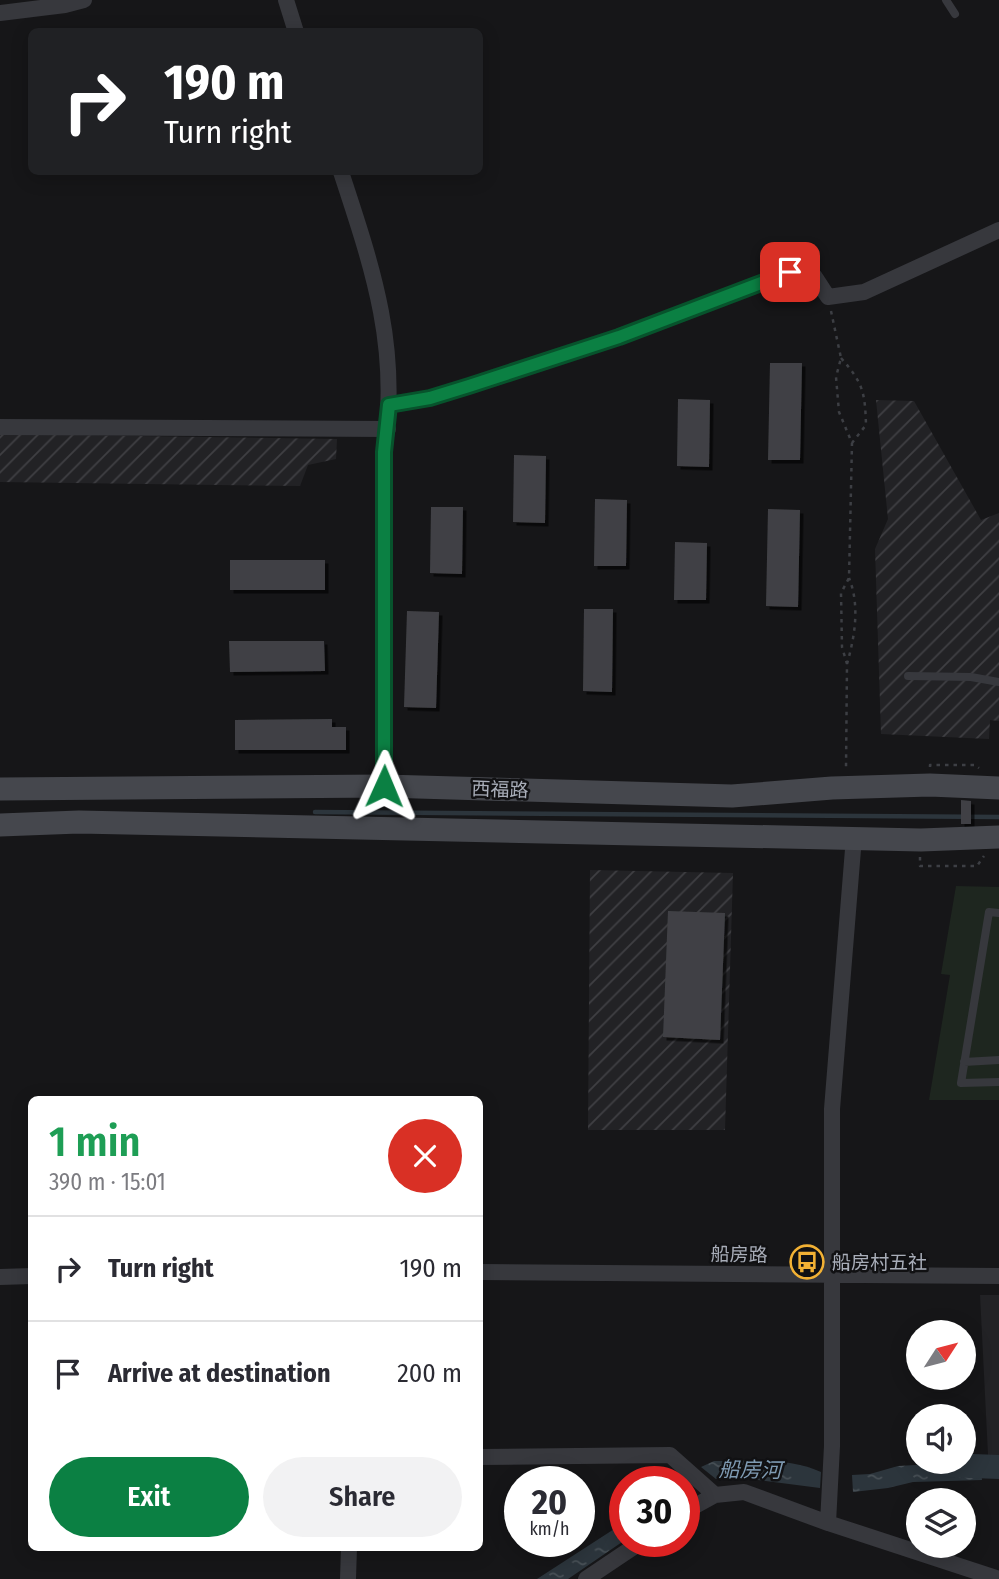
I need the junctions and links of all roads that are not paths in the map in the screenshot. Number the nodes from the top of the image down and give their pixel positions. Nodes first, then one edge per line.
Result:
1 (84, 0) edge
2 (286, 0) edge
3 (946, 0) edge
4 (0, 13) edge
5 (955, 14) dead end
6 (295, 28) edge
7 (342, 175) edge
8 (999, 230) edge
9 (389, 405) junction
10 (0, 426) edge
11 (388, 429) junction
12 (908, 676) dead end
13 (999, 682) edge
14 (384, 786) junction
15 (999, 788) edge
16 (0, 789) edge
17 (0, 825) edge
18 (854, 837) junction
19 (999, 837) edge
20 (999, 913) edge
21 (999, 1060) edge
22 (964, 1062) junction
23 (999, 1082) edge
24 (483, 1272) edge
25 (831, 1275) junction
26 (28, 1276) edge
27 (999, 1276) edge
28 (0, 1277) edge
29 (483, 1457) edge
30 (715, 1496) junction
31 (700, 1504) edge
32 (828, 1523) junction
33 (349, 1551) edge
34 (619, 1557) edge
35 (348, 1579) edge
36 (586, 1579) edge
37 (999, 1579) edge

1 - 4 street
2 - 6 street
3 - 5 lane
7 - 9 street
8 - 9 street
9 - 11 street
10 - 11 street
11 - 14 street
12 - 13 lane
14 - 15 main road, 西福路
14 - 16 main road, 西福路
17 - 18 main road, 西福路
18 - 19 main road, 西福路
18 - 25 street
20 - 22 lane
21 - 22 lane
22 - 23 lane
24 - 25 street, 船房路
25 - 27 street, 船房路
25 - 32 street
26 - 28 street
29 - 30 street
30 - 31 street
30 - 32 street
32 - 37 street
33 - 35 street
34 - 36 street

